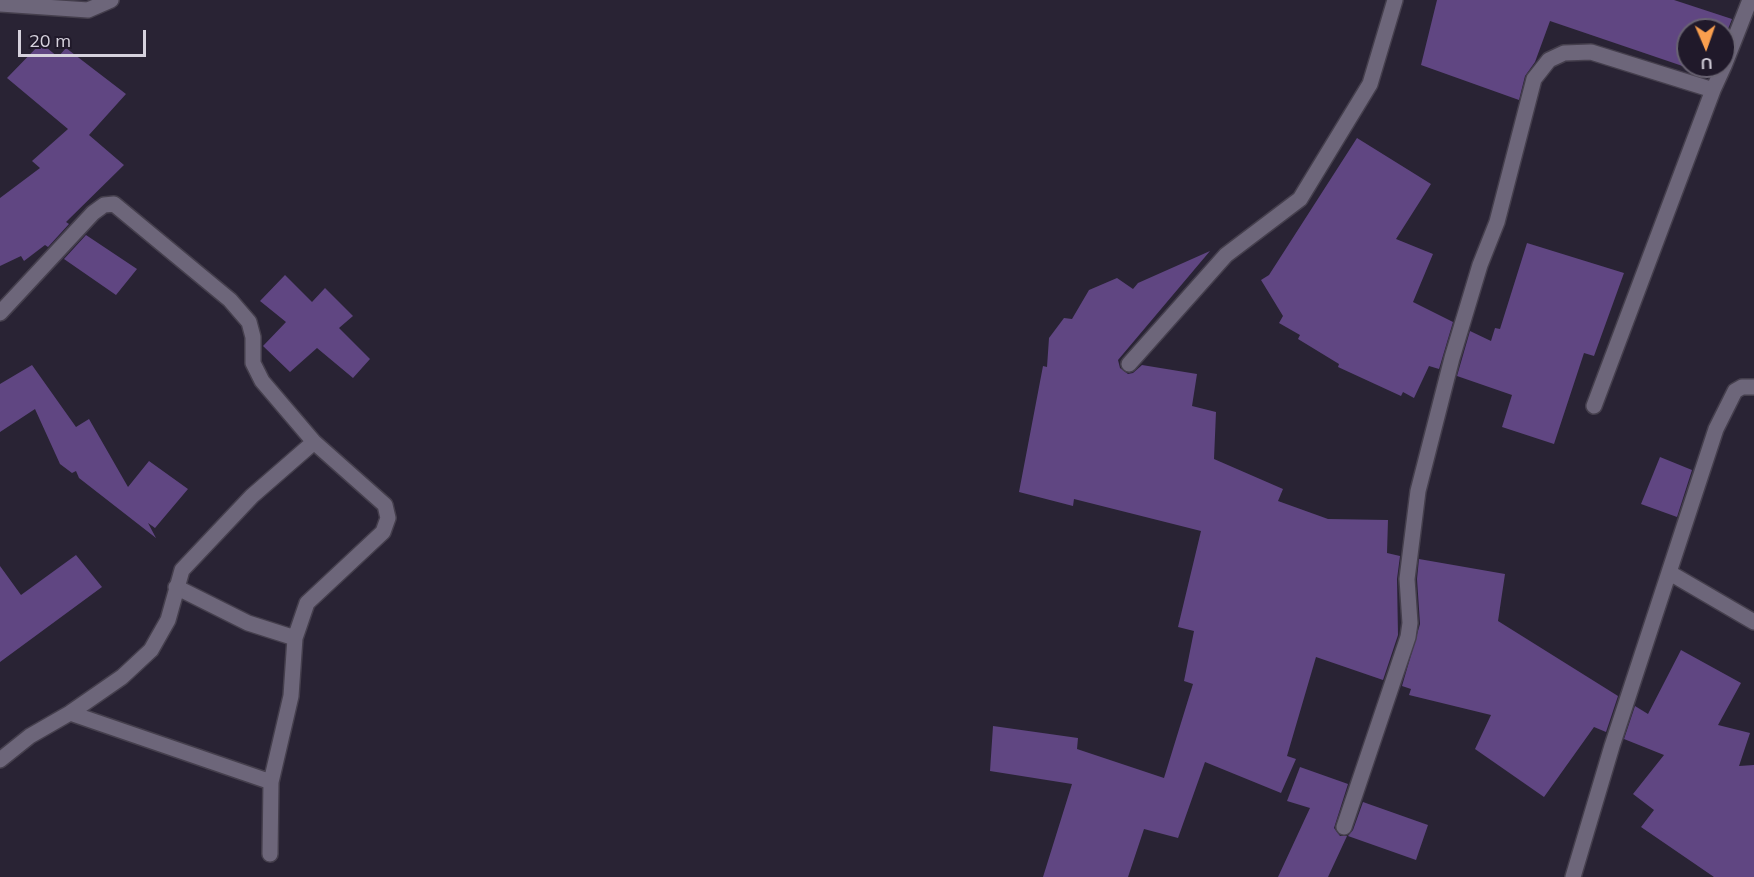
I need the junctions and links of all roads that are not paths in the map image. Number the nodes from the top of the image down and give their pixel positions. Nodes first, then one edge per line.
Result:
1 (111, 0) edge
2 (1395, 0) edge
3 (1750, 0) edge
4 (0, 4) edge
5 (1736, 36) edge
6 (1718, 78) edge
7 (1713, 90) junction
8 (0, 313) edge
9 (1130, 364) dead end
10 (1754, 387) edge
11 (1594, 406) dead end
12 (314, 442) junction
13 (1670, 573) junction
14 (176, 587) junction
15 (1754, 622) edge
16 (295, 638) junction
17 (70, 713) junction
18 (0, 760) edge
19 (271, 782) junction
20 (1344, 827) dead end
21 (270, 854) dead end
22 (1573, 877) edge

1 - 4 street
2 - 9 street
3 - 5 street
6 - 7 street
7 - 11 street
7 - 20 street
8 - 12 street
10 - 13 street
12 - 14 street
12 - 16 street
13 - 15 street
13 - 22 street
14 - 16 street
14 - 17 street
16 - 19 street
17 - 18 street
17 - 19 street
19 - 21 street

